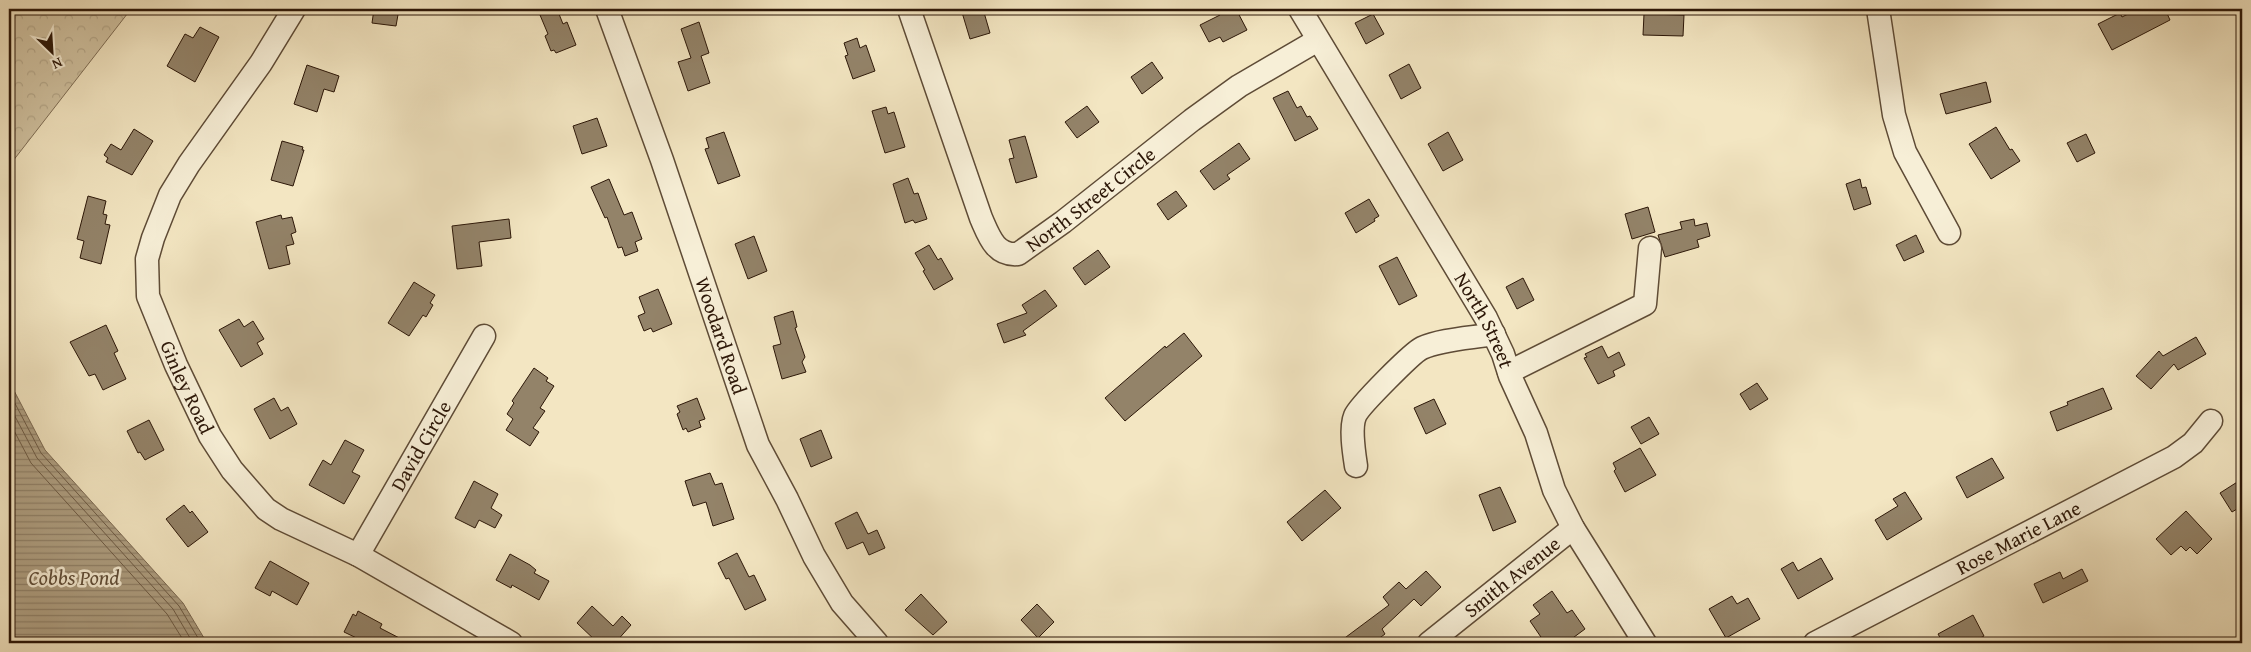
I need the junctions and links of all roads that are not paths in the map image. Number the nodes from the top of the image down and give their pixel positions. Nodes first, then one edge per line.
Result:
1 (294, 9) edge
2 (607, 9) edge
3 (909, 9) edge
4 (1300, 9) edge
5 (1878, 9) edge
6 (1318, 40) junction
7 (1949, 234) dead end
8 (1650, 248) dead end
9 (1494, 334) junction
10 (484, 336) dead end
11 (1508, 372) junction
12 (2211, 421) dead end
13 (1356, 466) dead end
14 (1572, 528) junction
15 (358, 555) junction
16 (511, 643) edge
17 (877, 643) edge
18 (1429, 643) edge
19 (1645, 643) edge
20 (1815, 643) edge

1 - 15 street, Ginley Road
2 - 17 street, Woodard Road
3 - 6 street, North Street Circle
4 - 6 street, North Street
5 - 7 street
6 - 9 street, North Street
8 - 11 street
9 - 11 street, North Street
9 - 13 street
10 - 15 street, David Circle
11 - 14 street, North Street
12 - 20 street, Rose Marie Lane
14 - 18 street, Smith Avenue
14 - 19 street, North Street
15 - 16 street, Ginley Road

